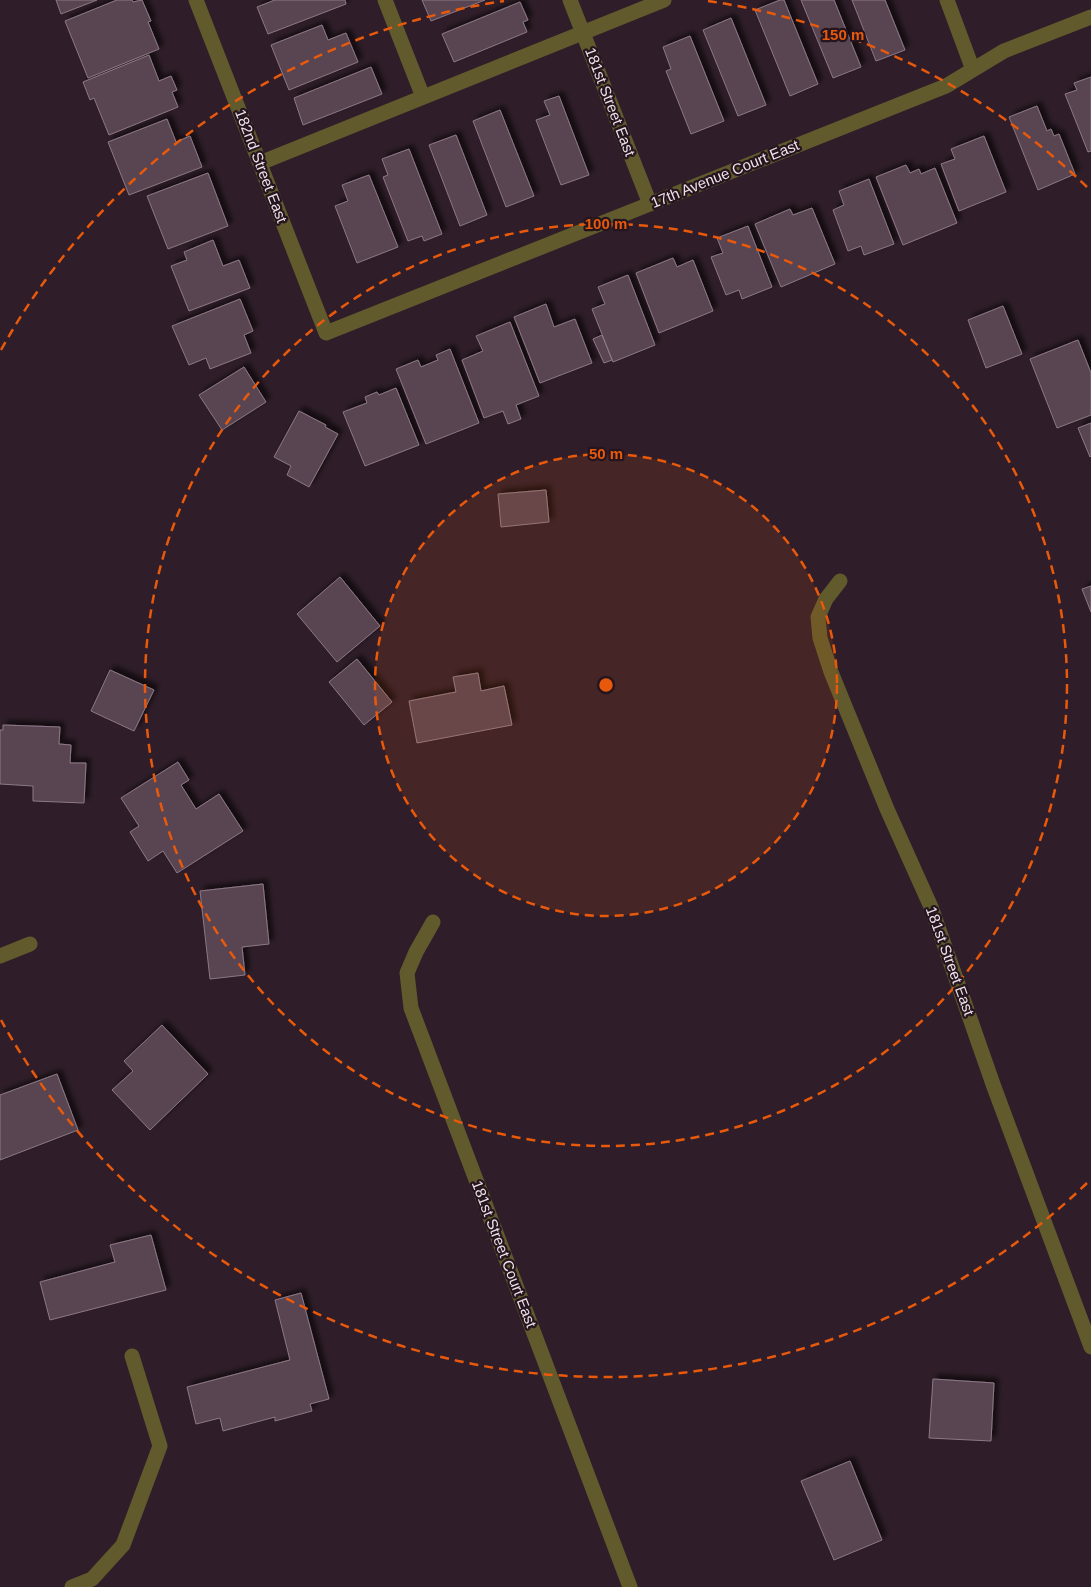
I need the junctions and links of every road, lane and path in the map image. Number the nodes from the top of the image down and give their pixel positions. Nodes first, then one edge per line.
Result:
1 (196, 0) edge
2 (385, 0) edge
3 (570, 0) edge
4 (664, 0) edge
5 (947, 0) edge
6 (1091, 17) edge
7 (583, 33) junction
8 (974, 70) junction
9 (423, 97) junction
10 (260, 163) junction
11 (650, 204) junction
12 (326, 333) joint
13 (840, 581) dead end
14 (433, 922) dead end
15 (30, 944) dead end
16 (0, 956) edge
17 (1091, 1347) edge
18 (132, 1356) dead end
19 (72, 1587) edge
20 (630, 1587) edge

1 - 10 street, 182nd Street East
2 - 9 street
3 - 7 street, 181st Street East
4 - 7 street
5 - 8 street
6 - 8 street, 17th Avenue Court East
7 - 9 street
7 - 11 street, 181st Street East
8 - 11 street, 17th Avenue Court East
9 - 10 street
10 - 12 street, 182nd Street East
11 - 12 street, 17th Avenue Court East
13 - 17 street, 181st Street East
14 - 20 street, 181st Street Court East
15 - 16 street
18 - 19 street

